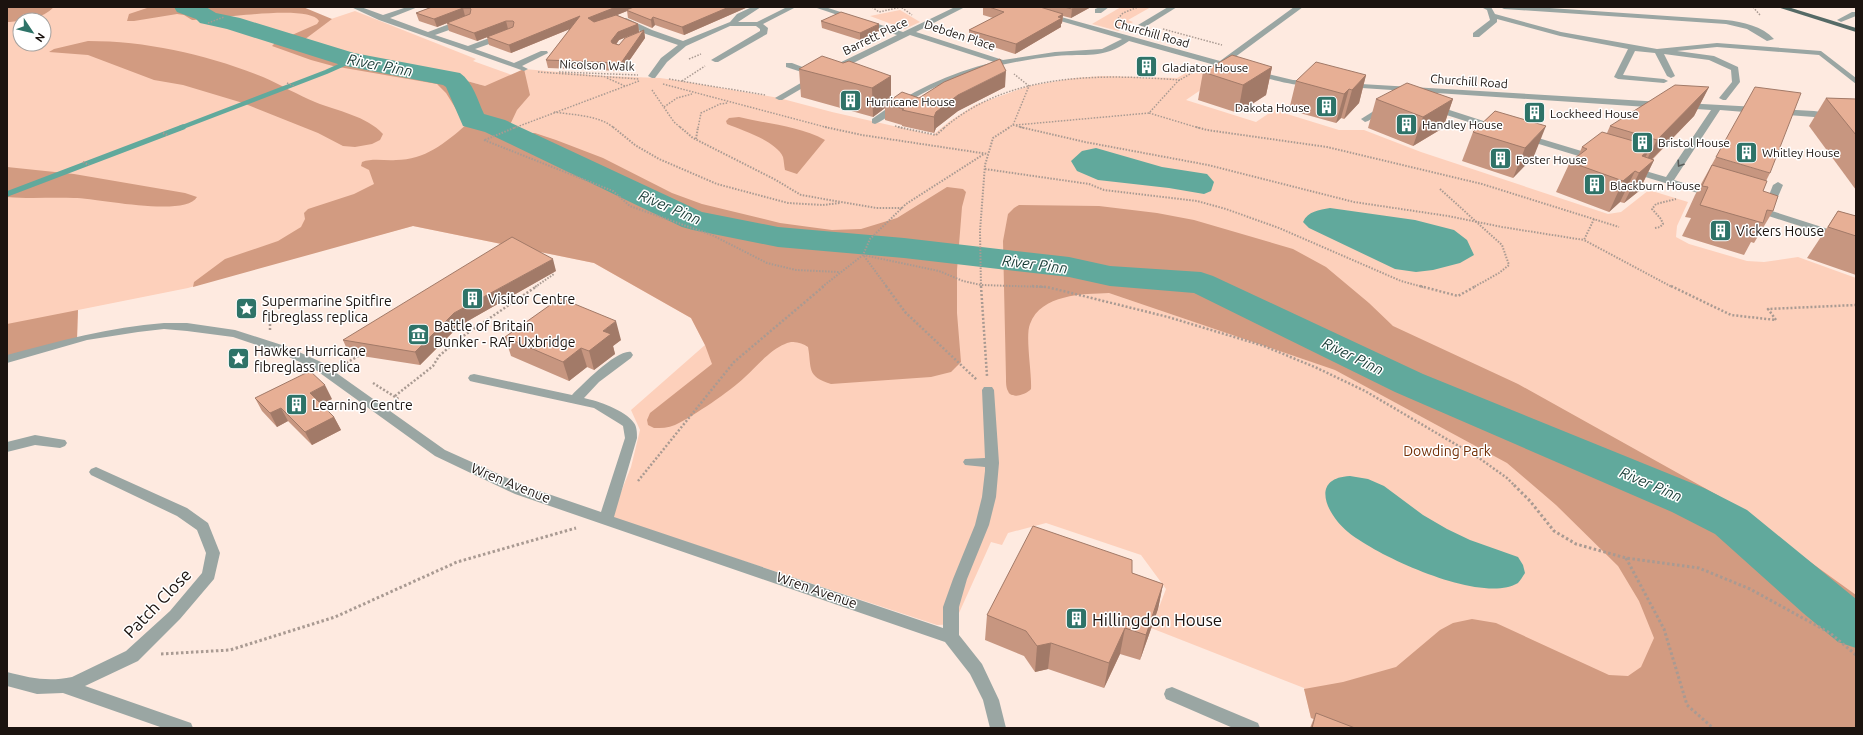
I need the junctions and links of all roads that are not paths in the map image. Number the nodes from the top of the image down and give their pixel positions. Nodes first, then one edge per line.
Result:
1 (414, 7) edge
2 (757, 7) edge
3 (792, 7) edge
4 (818, 7) edge
5 (961, 7) edge
6 (1017, 7) edge
7 (1106, 7) edge
8 (1173, 7) edge
9 (1299, 7) edge
10 (1485, 7) edge
11 (1504, 7) edge
12 (1781, 7) edge
13 (1800, 7) edge
14 (355, 8) edge
15 (1098, 11) dead end
16 (629, 14) edge
17 (1855, 14) edge
18 (1492, 15) junction
19 (382, 18) junction
20 (470, 19) edge
21 (1842, 20) junction
22 (734, 23) junction
23 (758, 24) junction
24 (1856, 24) edge
25 (1144, 25) road end
26 (1856, 30) edge
27 (512, 32) edge
28 (649, 32) junction
29 (906, 33) junction
30 (428, 35) junction
31 (1476, 35) dead end
32 (636, 37) edge
33 (1126, 39) junction
34 (1770, 39) dead end
35 (683, 44) junction
36 (1633, 48) junction
37 (468, 49) junction
38 (1658, 51) junction
39 (544, 53) dead end
40 (715, 60) road end
41 (1000, 62) junction
42 (789, 65) dead end
43 (1220, 65) junction
44 (514, 66) junction
45 (524, 69) road end
46 (825, 74) junction
47 (652, 76) road end
48 (1671, 76) dead end
49 (842, 77) edge
50 (1664, 81) dead end
51 (1856, 82) edge
52 (1322, 84) edge
53 (1337, 84) edge
54 (779, 98) road end
55 (1722, 98) dead end
56 (1395, 102) edge
57 (1424, 105) edge
58 (1717, 108) junction
59 (1365, 119) dead end
60 (1856, 120) edge
61 (875, 121) road end
62 (1505, 130) edge
63 (1520, 135) edge
64 (1601, 160) edge
65 (1624, 167) edge
66 (1668, 180) junction
67 (1778, 185) dead end
68 (1723, 198) edge
69 (1745, 205) edge
70 (1767, 212) junction
71 (1856, 241) edge
72 (627, 355) dead end
73 (7, 358) edge
74 (474, 378) dead end
75 (988, 390) road end
76 (574, 400) junction
77 (60, 443) dead end
78 (7, 447) edge
79 (970, 462) dead end
80 (992, 463) junction
81 (96, 472) dead end
82 (606, 519) junction
83 (951, 637) junction
84 (7, 679) edge
85 (63, 686) junction
86 (1172, 694) dead end
87 (185, 728) edge
88 (998, 728) edge
89 (1252, 728) edge

1 - 19 street
2 - 22 street
3 - 23 street
4 - 29 street, Debden Place
5 - 29 street, Barrett Place
6 - 33 street, Churchill Road
7 - 15 street
8 - 25 street
9 - 43 street
10 - 18 street
11 - 34 street
12 - 26 main road
13 - 21 main road
14 - 19 street
16 - 28 street
17 - 21 street
18 - 31 street
18 - 36 street
19 - 30 street
20 - 30 street
21 - 24 main road
22 - 23 street
22 - 35 street
23 - 40 street
27 - 37 street
28 - 32 street
28 - 35 street
29 - 41 street, Debden Place
29 - 46 street, Barrett Place
30 - 37 street
33 - 41 street
33 - 43 street, Churchill Road
35 - 47 street
36 - 38 street
36 - 50 street
37 - 44 street
38 - 48 street
38 - 51 street
38 - 55 street
39 - 44 street
41 - 61 street
42 - 46 street
43 - 52 street, Churchill Road
44 - 45 street
46 - 49 street
46 - 54 street, Barrett Place
53 - 58 street, Churchill Road
56 - 59 street
57 - 62 street
58 - 60 street, Churchill Road
58 -> 66 street
63 - 64 street
65 - 66 street
66 - 68 street
67 - 70 street
69 - 70 street
70 - 71 street
72 - 76 street
73 - 82 street, Wren Avenue
74 - 76 street
75 - 80 street
76 - 82 street
77 - 78 street
79 - 80 street
80 - 83 street
81 - 85 street, Patch Close
82 - 83 street, Wren Avenue
83 - 88 street
84 - 85 street
85 - 87 street
86 - 89 street

